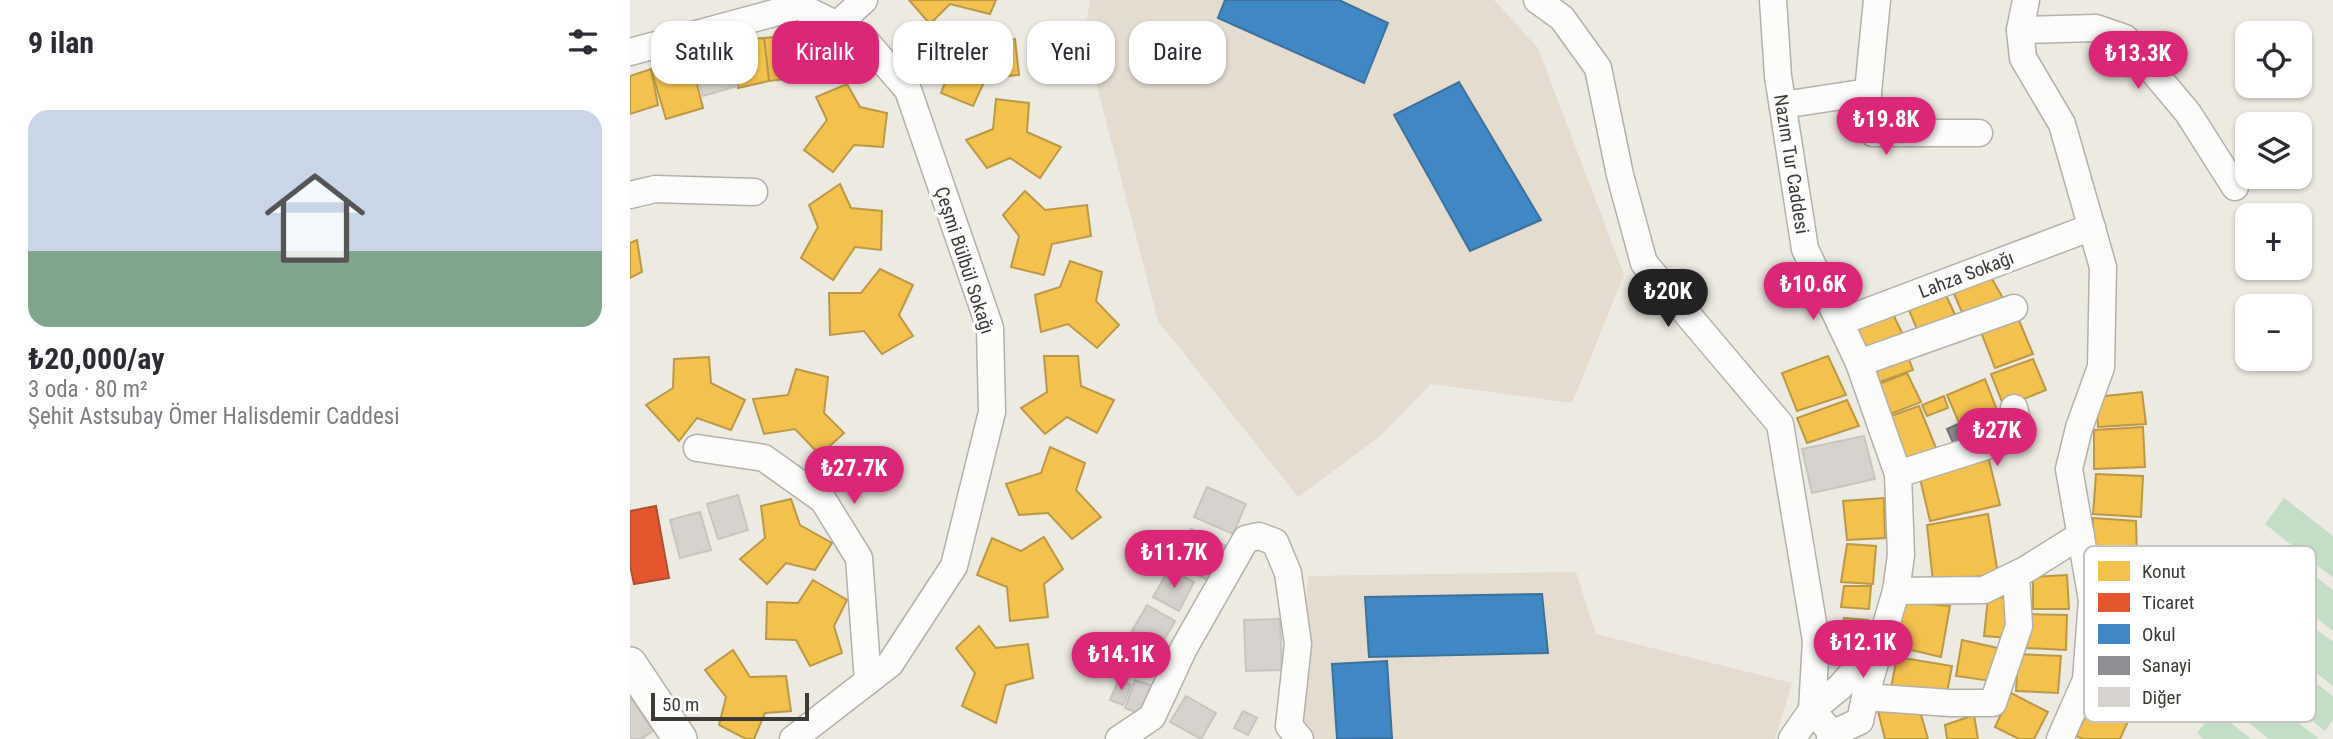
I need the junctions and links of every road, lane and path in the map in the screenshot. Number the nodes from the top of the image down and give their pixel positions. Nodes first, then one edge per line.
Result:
1 (864, 0) edge
2 (1536, 0) edge
3 (1752, 0) edge
4 (1877, 0) edge
5 (2026, 0) edge
6 (792, 3) edge
7 (1774, 12) edge
8 (829, 21) edge
9 (841, 21) edge
10 (2020, 30) junction
11 (630, 52) edge
12 (879, 56) edge
13 (1868, 92) junction
14 (1783, 105) junction
15 (1979, 133) dead end
16 (2235, 187) dead end
17 (754, 192) dead end
18 (630, 195) edge
19 (2092, 227) junction
20 (2014, 308) dead end
21 (1840, 322) junction
22 (1859, 363) junction
23 (2014, 408) dead end
24 (697, 448) dead end
25 (1898, 474) junction
26 (2081, 535) junction
27 (2084, 553) edge
28 (2016, 575) junction
29 (1896, 591) junction
30 (1816, 641) junction
31 (1879, 644) junction
32 (630, 662) edge
33 (868, 681) junction
34 (2084, 685) edge
35 (1840, 687) junction
36 (1812, 710) junction
37 (1864, 719) edge
38 (1834, 737) edge
39 (680, 739) edge
40 (793, 739) edge
41 (1119, 739) edge
42 (1300, 739) edge
43 (1792, 739) edge
44 (2060, 739) edge

1 - 9 street
2 - 30 street
3 - 7 street
4 - 13 street
5 - 10 street
6 - 8 street, Çeşmi Bülbül Sokağı
6 - 11 street
7 - 14 street, Nazım Tur Caddesi
10 - 16 street
10 - 19 street
12 - 33 street, Çeşmi Bülbül Sokağı
13 - 14 street
13 - 15 street
14 - 21 street, Nazım Tur Caddesi
17 - 18 street
19 - 21 street, Lahza Sokağı
19 - 26 street
20 - 22 street
21 - 22 street, Nazım Tur Caddesi
22 - 25 street, Nazım Tur Caddesi
23 - 25 street
24 - 33 street
25 - 29 street, Nazım Tur Caddesi
26 - 27 street
26 - 28 street
28 - 29 street
28 - 37 street
29 - 31 street, Nazım Tur Caddesi
30 - 35 street
30 - 36 street
31 - 35 street
31 - 37 street, Nazım Tur Caddesi
32 - 39 main road
33 - 40 street, Çeşmi Bülbül Sokağı
34 - 44 street
35 - 36 street
35 - 37 street
36 - 38 street
36 - 43 street
37 - 38 street
41 - 42 street

